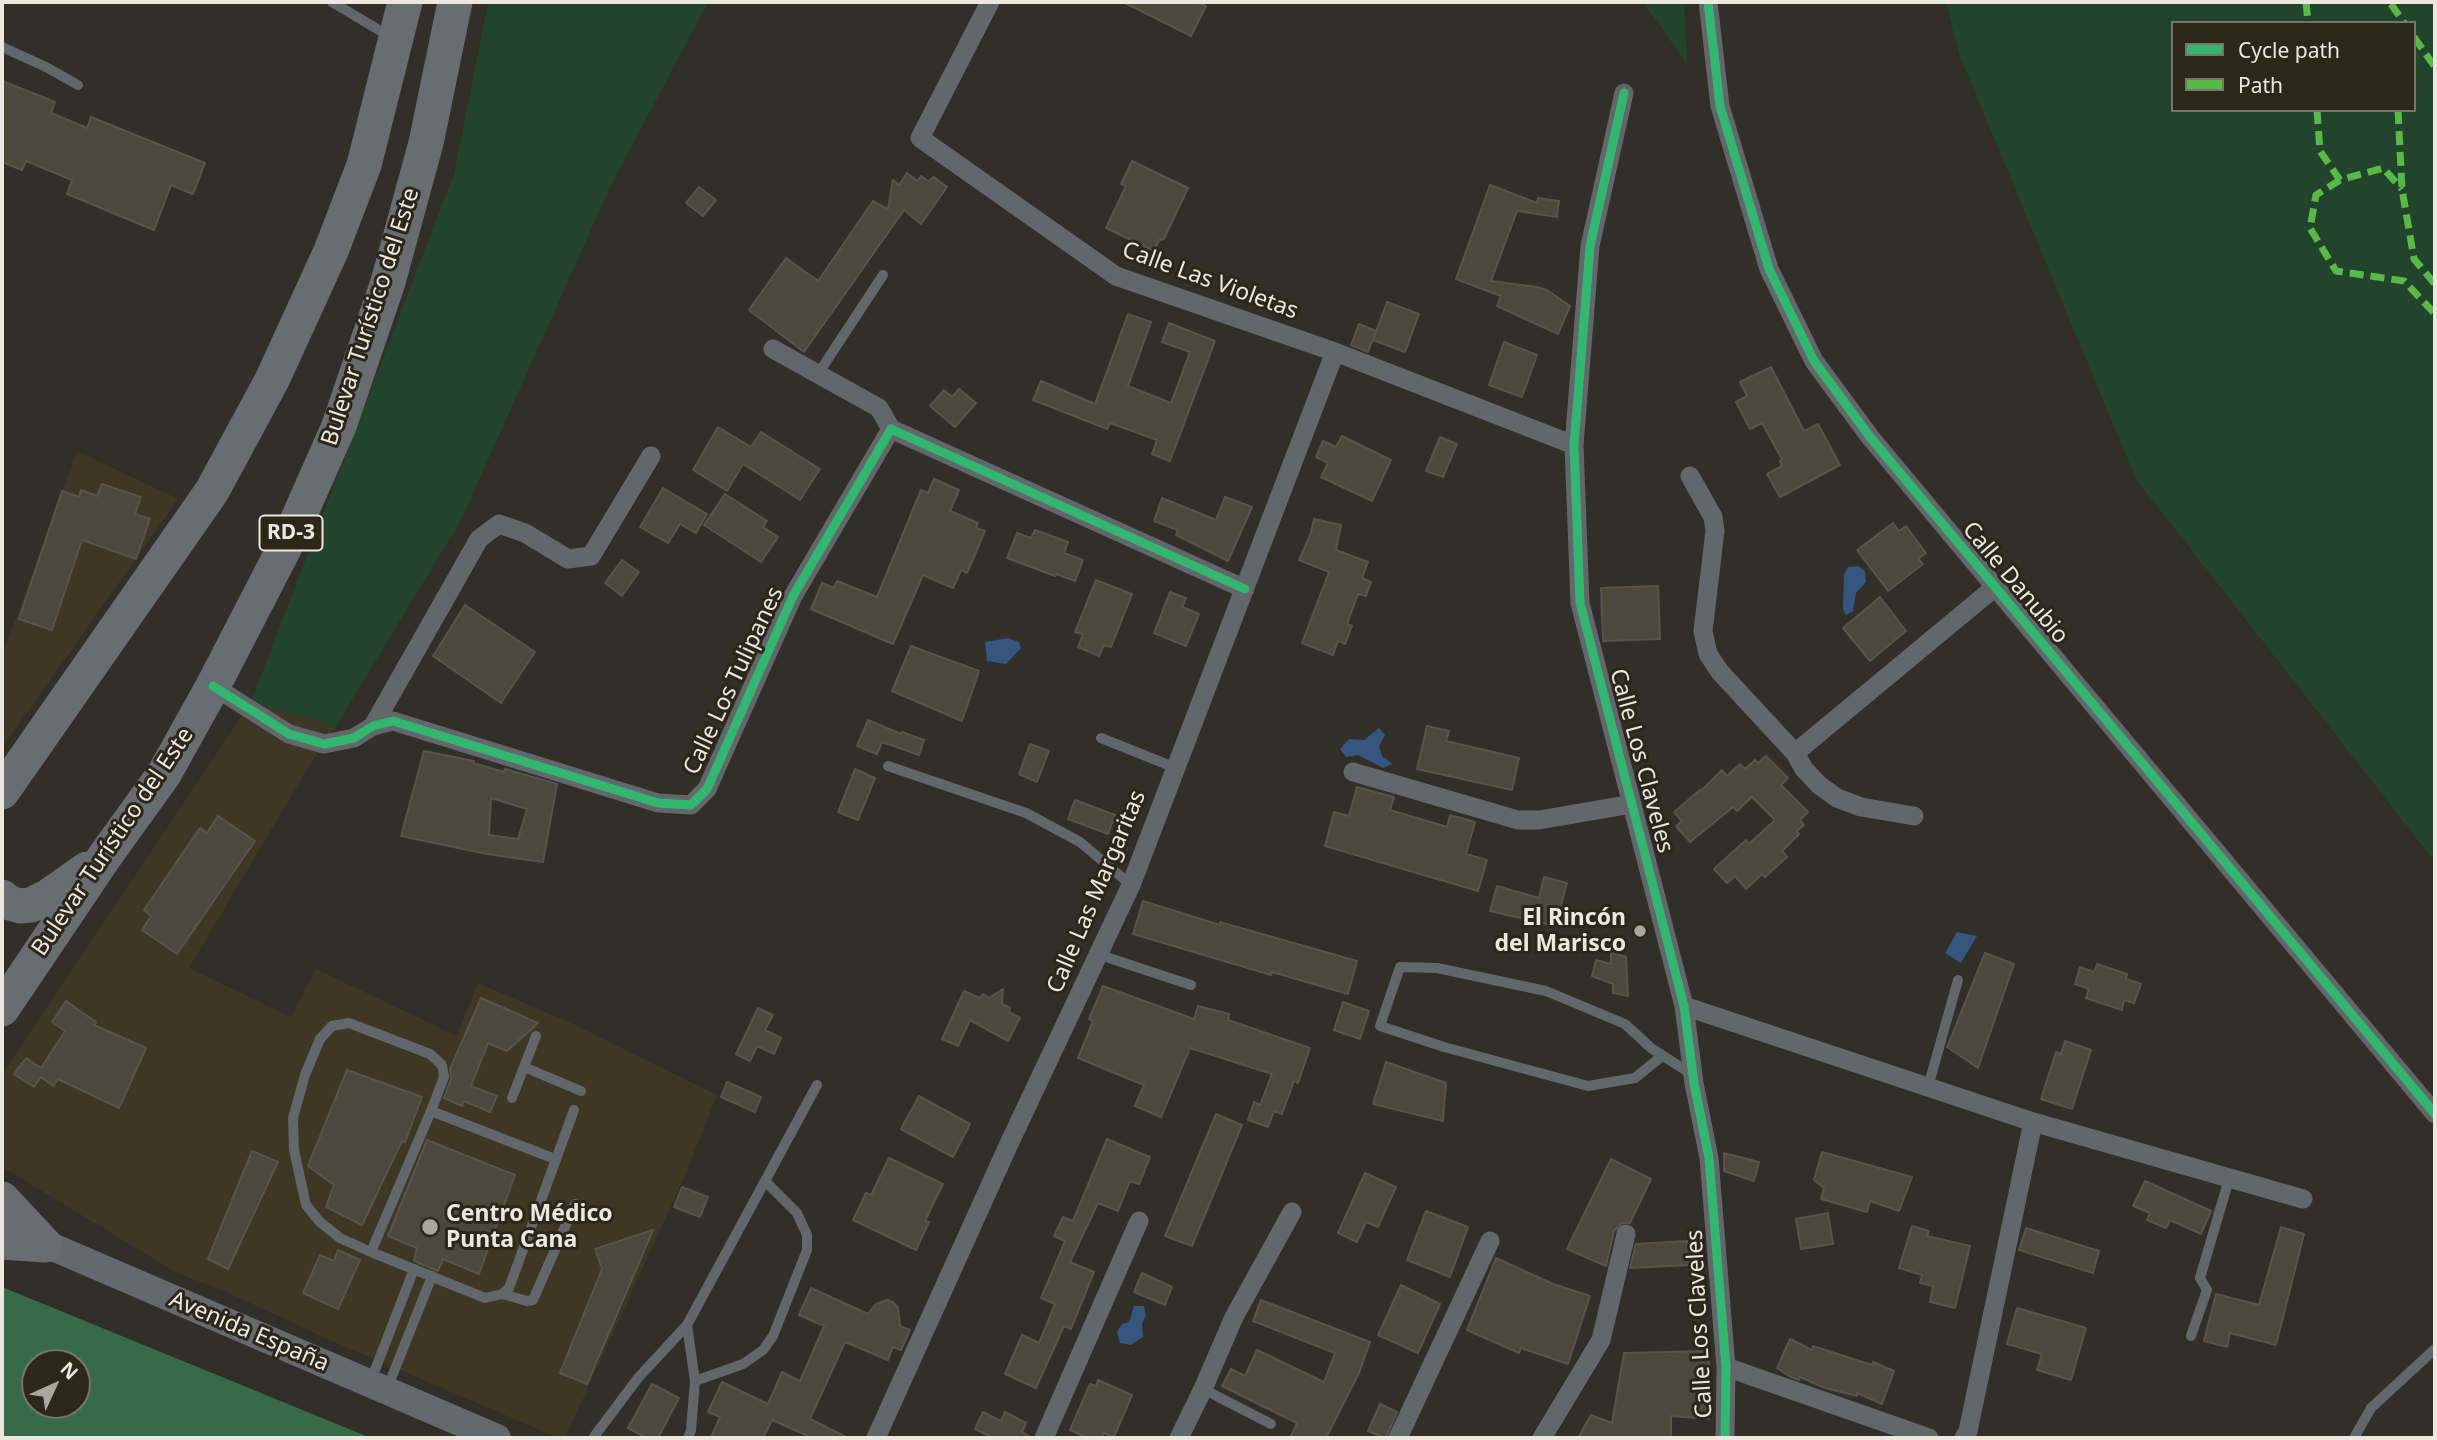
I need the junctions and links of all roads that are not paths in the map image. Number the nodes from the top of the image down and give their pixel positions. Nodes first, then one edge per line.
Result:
1 (332, 2) edge
2 (405, 2) edge
3 (455, 2) edge
4 (990, 2) edge
5 (1708, 2) edge
6 (396, 41) junction
7 (2, 47) edge
8 (78, 85) dead end
9 (1624, 93) dead end
10 (883, 275) dead end
11 (773, 349) dead end
12 (1335, 352) junction
13 (818, 374) junction
14 (891, 429) junction
15 (1574, 445) junction
16 (651, 456) dead end
17 (1690, 476) dead end
18 (1994, 588) junction
19 (1245, 589) junction
20 (213, 686) junction
21 (373, 726) junction
22 (1101, 738) dead end
23 (1795, 753) junction
24 (888, 766) dead end
25 (1176, 768) junction
26 (1353, 772) dead end
27 (2, 792) edge
28 (1632, 804) junction
29 (1914, 816) dead end
30 (105, 856) junction
31 (1131, 885) junction
32 (2, 897) edge
33 (1100, 955) junction
34 (1958, 980) dead end
35 (1191, 985) dead end
36 (1684, 1006) junction
37 (2, 1009) edge
38 (536, 1036) dead end
39 (1662, 1056) junction
40 (524, 1067) junction
41 (1693, 1076) junction
42 (817, 1085) dead end
43 (1928, 1087) junction
44 (581, 1091) dead end
45 (512, 1098) dead end
46 (574, 1110) dead end
47 (431, 1111) junction
48 (2435, 1114) edge
49 (2033, 1122) junction
50 (555, 1159) junction
51 (2229, 1179) junction
52 (765, 1181) junction
53 (2, 1199) edge
54 (2303, 1199) dead end
55 (575, 1204) dead end
56 (1292, 1212) dead end
57 (1139, 1221) dead end
58 (2, 1225) edge
59 (1626, 1234) dead end
60 (1490, 1241) dead end
61 (2, 1242) edge
62 (45, 1245) junction
63 (371, 1252) junction
64 (414, 1269) junction
65 (432, 1276) junction
66 (502, 1294) junction
67 (688, 1325) junction
68 (2192, 1336) dead end
69 (2435, 1349) edge
70 (1726, 1367) junction
71 (695, 1381) junction
72 (378, 1386) junction
73 (1203, 1389) junction
74 (1271, 1424) dead end
75 (497, 1438) edge
76 (593, 1438) edge
77 (688, 1438) edge
78 (876, 1438) edge
79 (1044, 1438) edge
80 (1179, 1438) edge
81 (1398, 1438) edge
82 (1542, 1438) edge
83 (1725, 1438) edge
84 (1928, 1438) edge
85 (1964, 1438) edge
86 (2354, 1438) edge

1 - 6 lane
2 - 6 highway
3 - 20 highway, Bulevar Turístico del Este / RD-3
4 - 12 street, Calle Las Violetas
5 - 18 street, Calle Danubio
6 - 27 highway
7 - 8 lane
9 - 15 street, Calle Los Claveles
10 - 13 lane
11 - 13 street
12 - 15 street, Calle Las Violetas
12 - 19 street, Calle Las Margaritas
13 - 14 street
14 - 19 street
14 - 21 street, Calle Los Tulipanes
15 - 28 street, Calle Los Claveles
16 - 21 street
17 - 23 street
18 - 23 street
18 - 48 street, Calle Danubio
19 - 25 street, Calle Las Margaritas
20 - 21 street, Calle Los Tulipanes
20 - 30 highway, Bulevar Turístico del Este / RD-3
22 - 25 lane
23 - 29 street
24 - 31 lane
25 - 31 street, Calle Las Margaritas
26 - 28 street
28 - 36 street, Calle Los Claveles
30 - 32 highway
30 - 37 highway, Bulevar Turístico del Este / RD-3
31 - 33 street, Calle Las Margaritas
33 - 35 lane
33 - 78 street, Calle Las Margaritas
34 - 43 lane
36 - 41 street, Calle Los Claveles
36 - 43 street
38 - 40 lane
39 - 39 lane
39 - 41 lane
40 - 44 lane
40 - 45 lane
41 - 70 street, Calle Los Claveles
42 - 52 lane
43 - 49 street
46 - 50 lane
47 - 50 lane
47 - 63 lane
47 - 63 lane
49 - 51 street
49 - 85 street
50 - 66 lane
51 - 54 street
51 - 68 lane
52 - 67 lane
52 - 71 lane
53 - 62 highway
55 - 66 lane
56 - 73 street
57 - 79 street
58 - 62 street, Avenida España
59 - 82 street
60 - 81 street
61 - 62 highway
62 - 72 street, Avenida España
63 - 64 lane
64 - 65 lane
64 - 72 lane
65 - 66 lane
65 - 72 lane
67 - 71 lane
67 - 76 lane
69 - 86 lane
70 - 83 street, Calle Los Claveles
70 - 84 street
71 - 77 lane
72 - 75 street, Avenida España
73 - 74 lane
73 - 80 street

